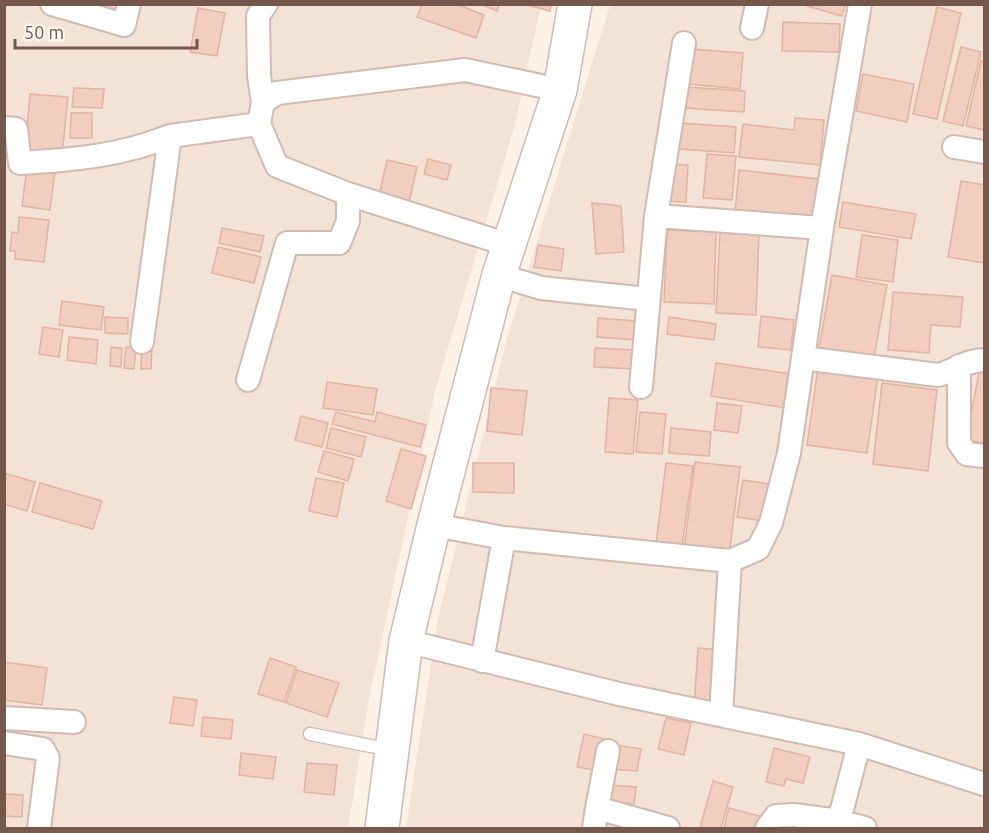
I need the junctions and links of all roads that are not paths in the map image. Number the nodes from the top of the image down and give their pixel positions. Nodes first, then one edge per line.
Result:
1 (52, 4) edge
2 (129, 4) edge
3 (266, 4) edge
4 (575, 4) edge
5 (757, 4) edge
6 (860, 4) edge
7 (752, 28) dead end
8 (684, 43) dead end
9 (560, 90) junction
10 (263, 102) junction
11 (259, 124) junction
12 (4, 128) edge
13 (170, 136) junction
14 (954, 147) dead end
15 (984, 152) edge
16 (348, 194) junction
17 (656, 216) junction
18 (822, 228) junction
19 (504, 260) junction
20 (648, 300) junction
21 (142, 342) dead end
22 (802, 358) junction
23 (984, 360) edge
24 (959, 366) junction
25 (248, 380) dead end
26 (640, 387) dead end
27 (984, 456) edge
28 (434, 525) junction
29 (504, 538) junction
30 (730, 561) junction
31 (406, 641) junction
32 (482, 661) junction
33 (721, 715) junction
34 (4, 718) edge
35 (74, 722) dead end
36 (310, 734) dead end
37 (4, 743) edge
38 (859, 744) junction
39 (392, 751) junction
40 (608, 751) dead end
41 (984, 784) edge
42 (596, 818) edge
43 (839, 821) junction
44 (39, 828) edge
45 (382, 828) edge
46 (668, 828) edge
47 (767, 828) edge
48 (865, 828) edge

1 - 2 street
3 - 10 street
4 - 9 street
5 - 7 street
6 - 18 street
8 - 17 street
9 - 10 street
9 - 19 street
10 - 11 street
11 - 13 street
11 - 16 street
12 - 13 street
13 - 21 street
14 - 15 street
16 - 19 street
16 - 25 street
17 - 18 street
17 - 20 street
18 - 22 street
19 - 20 street
19 - 28 street
20 - 26 street
22 - 24 street
22 - 30 street
23 - 24 street
24 - 27 street
28 - 29 street
28 - 31 street
29 - 30 street
29 - 32 street
30 - 33 street
31 - 32 street
31 - 39 street
32 - 33 street
33 - 38 street
34 - 35 street
36 - 39 lane
37 - 44 street
38 - 41 street
38 - 43 street
39 - 45 street
40 - 42 street
42 - 46 street
43 - 47 street
43 - 48 street

